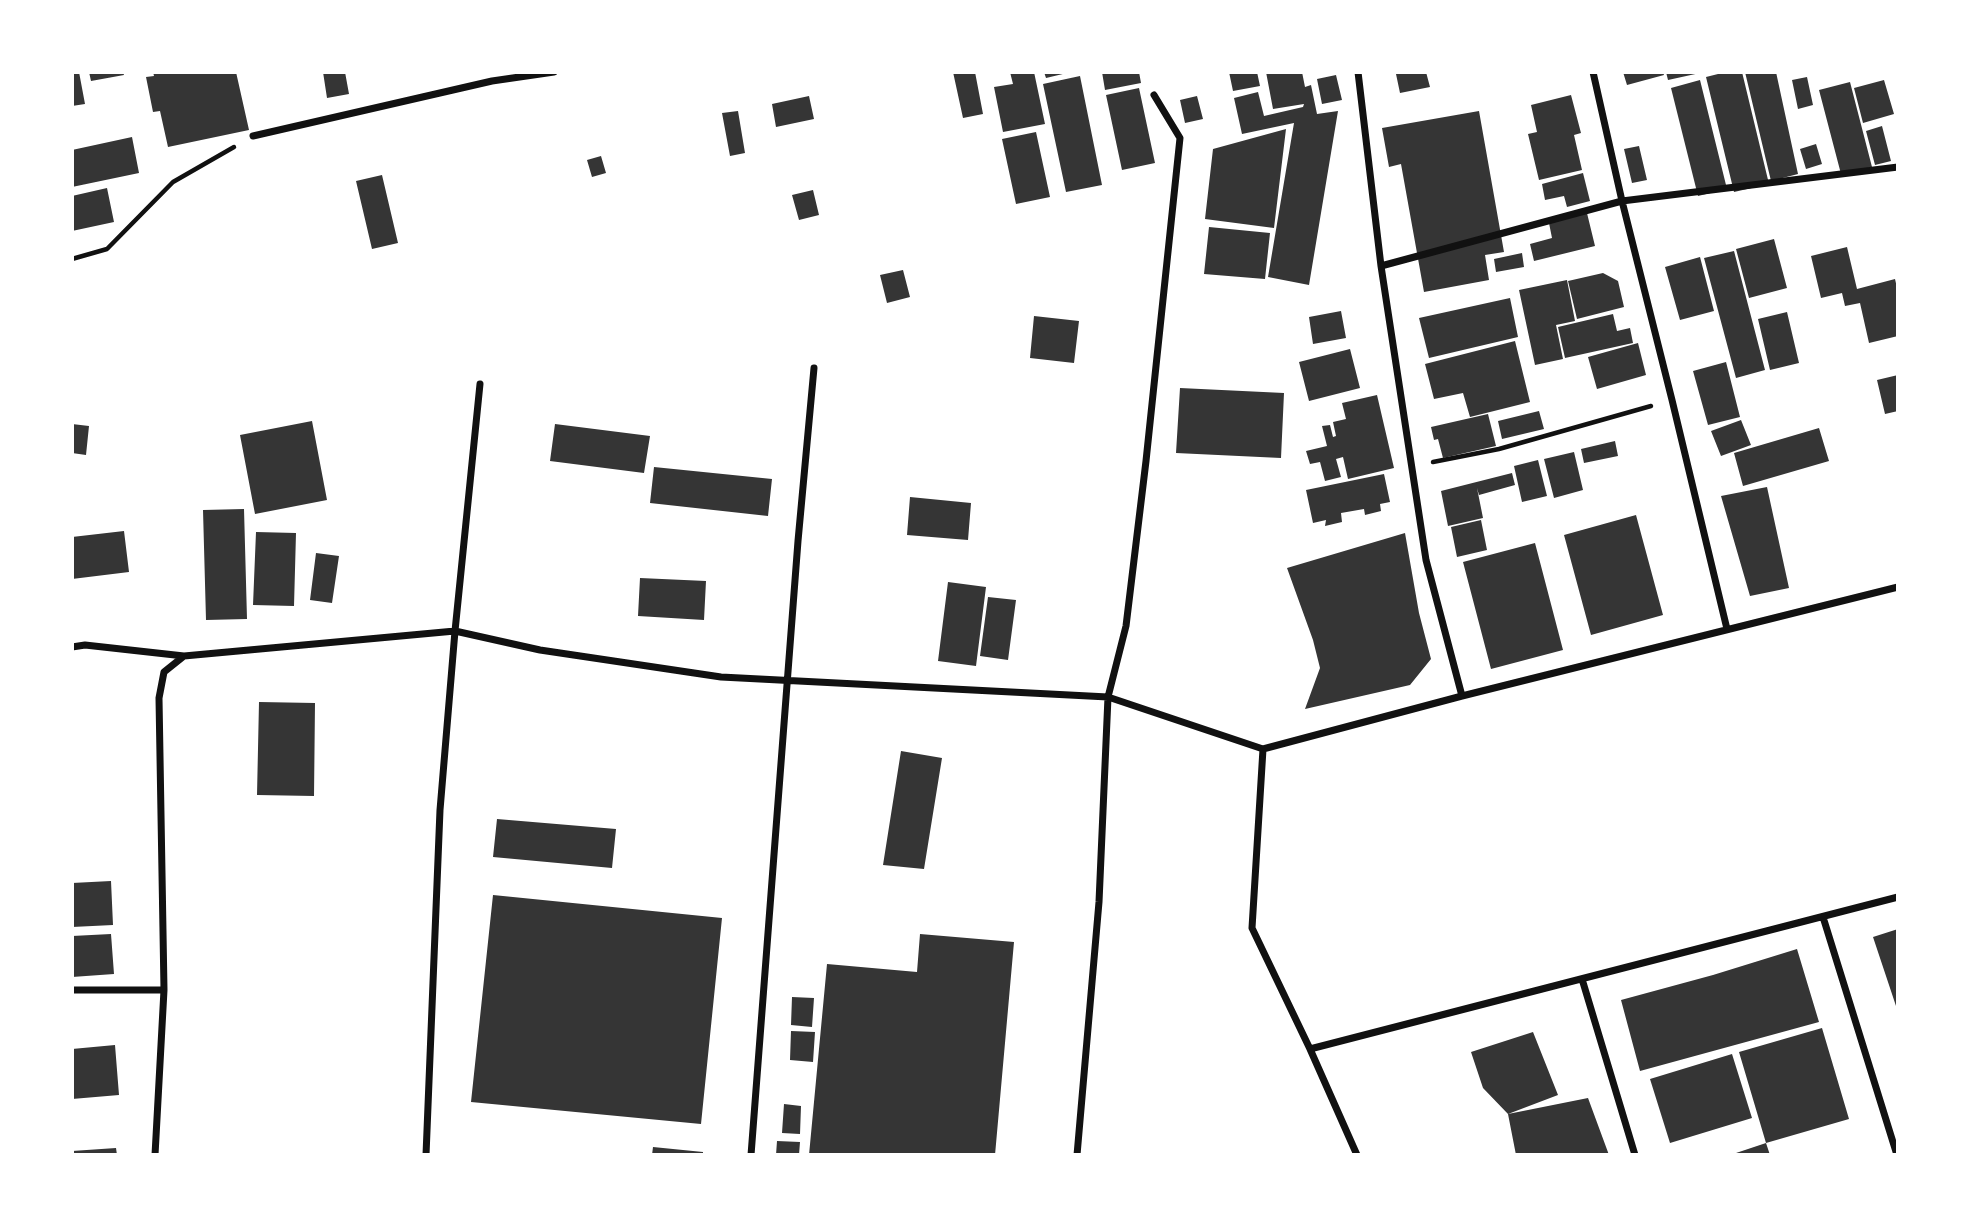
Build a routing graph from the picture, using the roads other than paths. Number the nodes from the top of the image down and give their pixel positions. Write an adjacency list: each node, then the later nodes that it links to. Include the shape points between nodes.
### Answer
1 (491, 72): 5 (street)
2 (554, 72): 5 (street)
3 (1358, 72): 10 (street)
4 (1593, 72): 9 (street)
5 (492, 81): 7 (street)
6 (1154, 95): 20 (street, via 1180,138 1126,626)
7 (253, 136)
8 (1898, 167): 9 (street)
9 (1622, 201): 10 (street); 14 (street)
10 (1381, 266): 19 (street, via 1426,560)
11 (814, 368): 18 (street)
12 (480, 384): 15 (street)
13 (1898, 587): 14 (street)
14 (1727, 629): 19 (street)
15 (454, 631): 17 (street); 18 (street, via 540,650 708,675); 29 (street, via 436,860)
16 (72, 647): 17 (street)
17 (184, 656): 26 (street, via 164,672 159,698)
18 (787, 680): 20 (street); 30 (street)
19 (1462, 696): 21 (street)
20 (1108, 697): 21 (street); 31 (street, via 1099,902)
21 (1262, 749): 27 (street, via 1252,928)
22 (1898, 897): 23 (street)
23 (1823, 916): 24 (street); 34 (street)
24 (1582, 979): 27 (street); 33 (street)
25 (72, 990): 26 (street)
26 (164, 990): 28 (street)
27 (1310, 1049): 32 (street)
28 (155, 1155)
29 (426, 1155)
30 (751, 1155)
31 (1077, 1155)
32 (1357, 1155)
33 (1634, 1155)
34 (1897, 1155)

